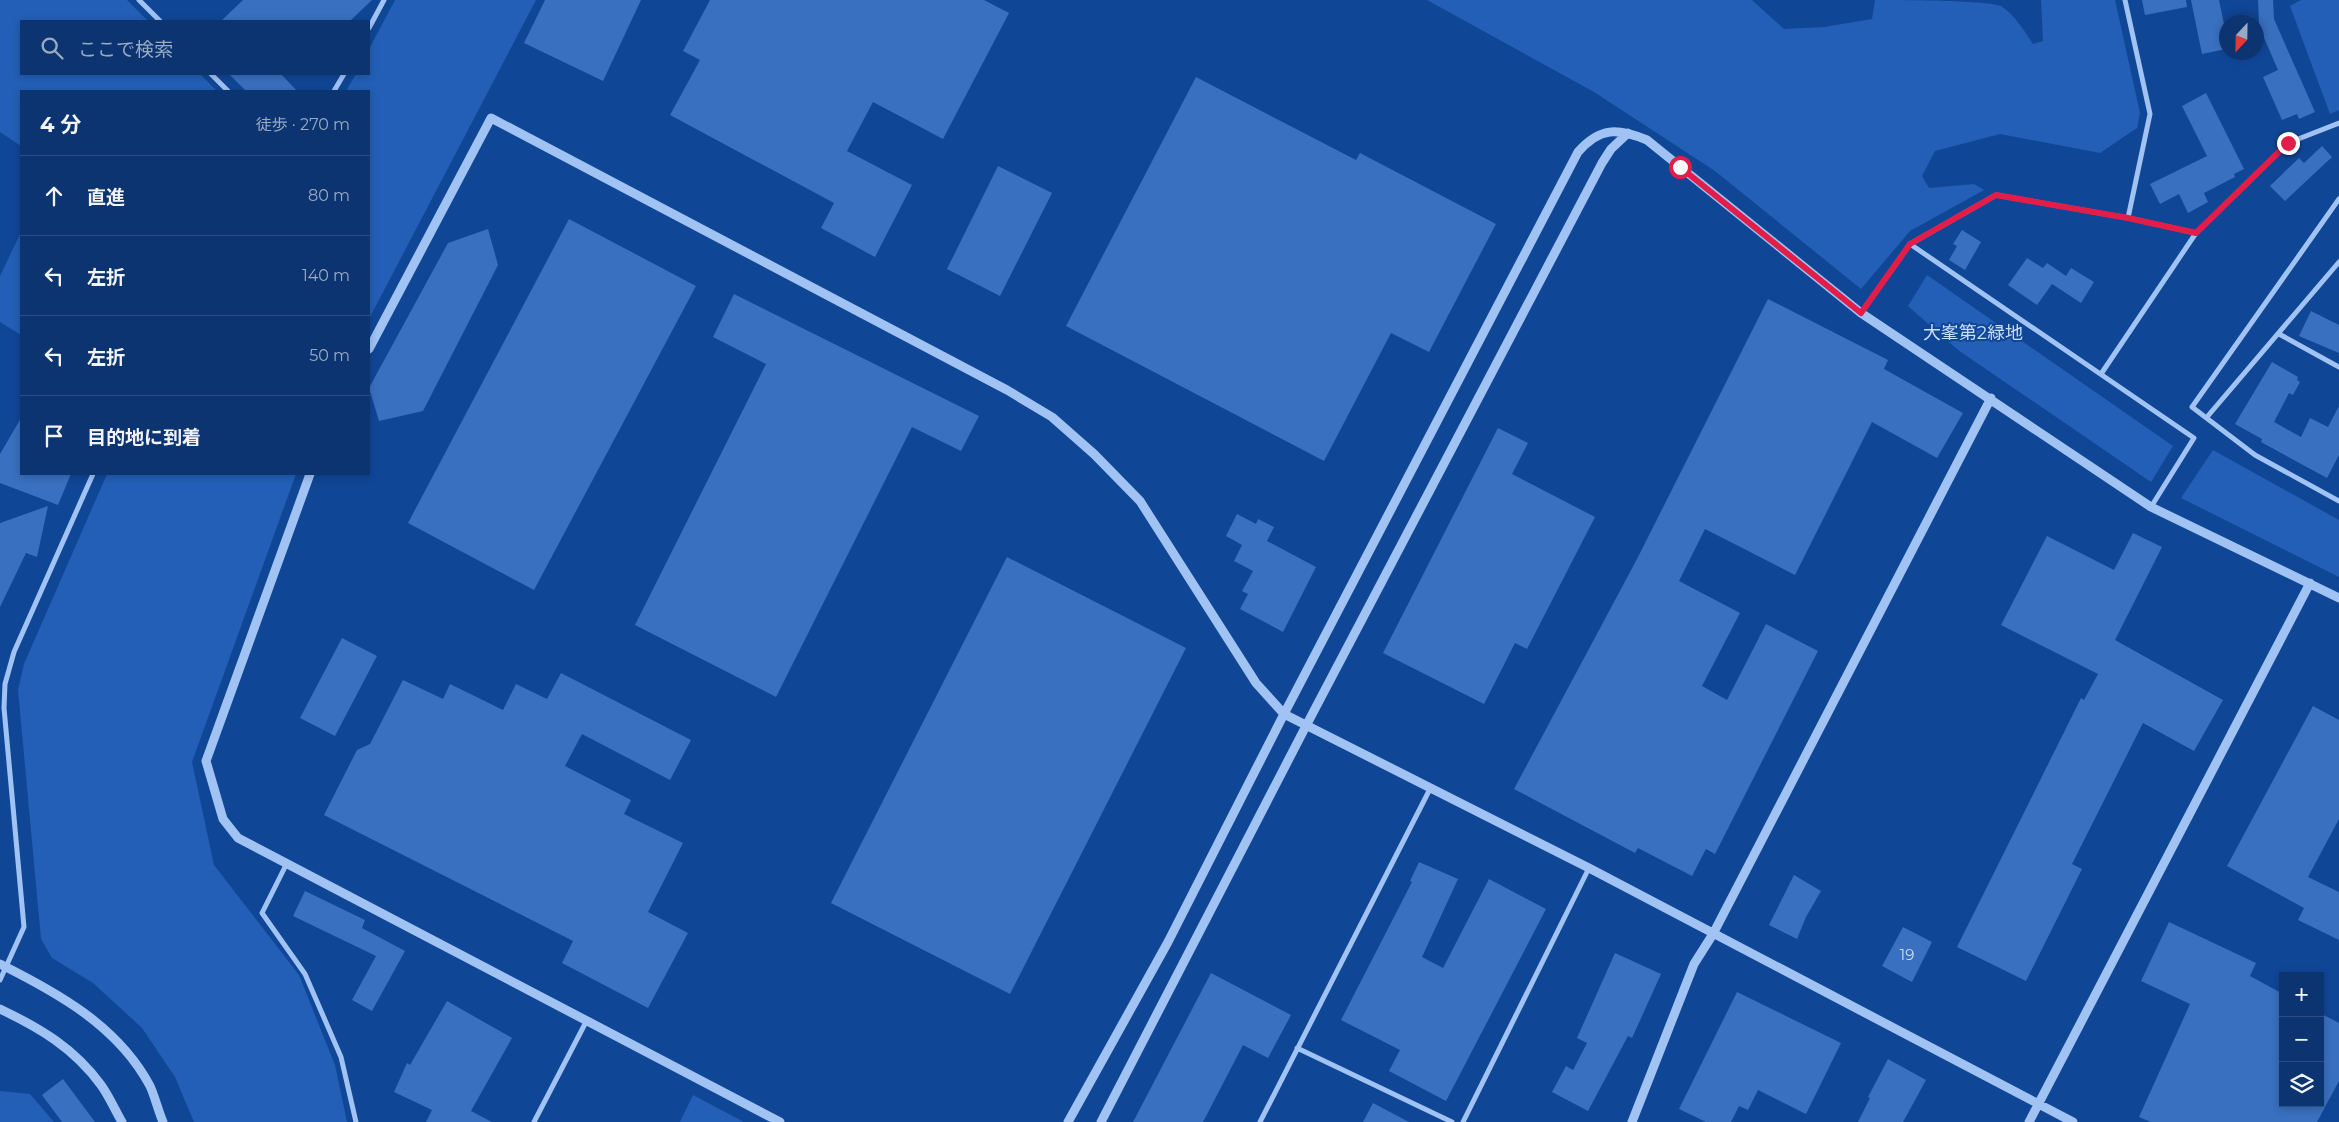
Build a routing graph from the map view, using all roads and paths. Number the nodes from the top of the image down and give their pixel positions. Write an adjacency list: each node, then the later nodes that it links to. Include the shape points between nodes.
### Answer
1 (140, 0): 4 (street)
2 (384, 0): 5 (street)
3 (2126, 0): 13 (street, via 2150,114)
4 (159, 20)
5 (370, 26)
6 (212, 75): 8 (street)
7 (343, 75): 9 (street)
8 (227, 90)
9 (335, 90)
10 (2339, 123): 14 (street, via 2288,143)
11 (1628, 133): 17 (street, via 1647,140); 30 (street, via 1614,130 1590,138 1578,152); 31 (street, via 1602,163)
12 (2339, 199): 23 (street, via 2192,407)
13 (2128, 218): 14 (street); 15 (street, via 1996,195)
14 (2196, 233): 21 (street)
15 (1910, 244): 17 (street); 21 (street)
16 (2339, 262): 18 (street)
17 (1861, 313): 22 (street)
18 (2279, 334): 20 (street); 23 (street)
19 (370, 347): 30 (street, via 490,118 1007,390 1052,417 1140,501 1256,683)
20 (2339, 367)
21 (2101, 374): 27 (street, via 2194,438)
22 (1991, 398): 27 (street); 35 (street)
23 (2207, 417): 26 (street, via 2255,455)
24 (93, 475): 36 (street, via 14,652 5,684 4,708 24,927)
25 (310, 475): 33 (street, via 206,760 223,819 233,832 238,838)
26 (2339, 501)
27 (2151, 506): 28 (street)
28 (2310, 583): 29 (street); 41 (street)
29 (2339, 598)
30 (1284, 714): 31 (street); 47 (street, via 1168,942)
31 (1307, 724): 32 (street); 48 (street)
32 (1431, 787): 34 (street); 40 (street)
33 (287, 863): 39 (street); 44 (street, via 262,914 306,974 341,1057)
34 (1589, 868): 35 (street); 51 (street)
35 (1713, 934): 41 (street); 52 (street, via 1694,964)
36 (3, 965): 37 (street); 43 (street, via 56,992 102,1025 129,1055 150,1086)
37 (0, 980)
38 (0, 1009): 42 (street, via 38,1026 74,1054 102,1085)
39 (587, 1020): 45 (street); 46 (street)
40 (1297, 1048): 49 (street); 50 (street)
41 (2039, 1104): 53 (street); 54 (street)
42 (122, 1122)
43 (163, 1122)
44 (356, 1122)
45 (534, 1122)
46 (780, 1122)
47 (1068, 1122)
48 (1101, 1122)
49 (1260, 1122)
50 (1452, 1122)
51 (1463, 1122)
52 (1632, 1122)
53 (2029, 1122)
54 (2073, 1122)

